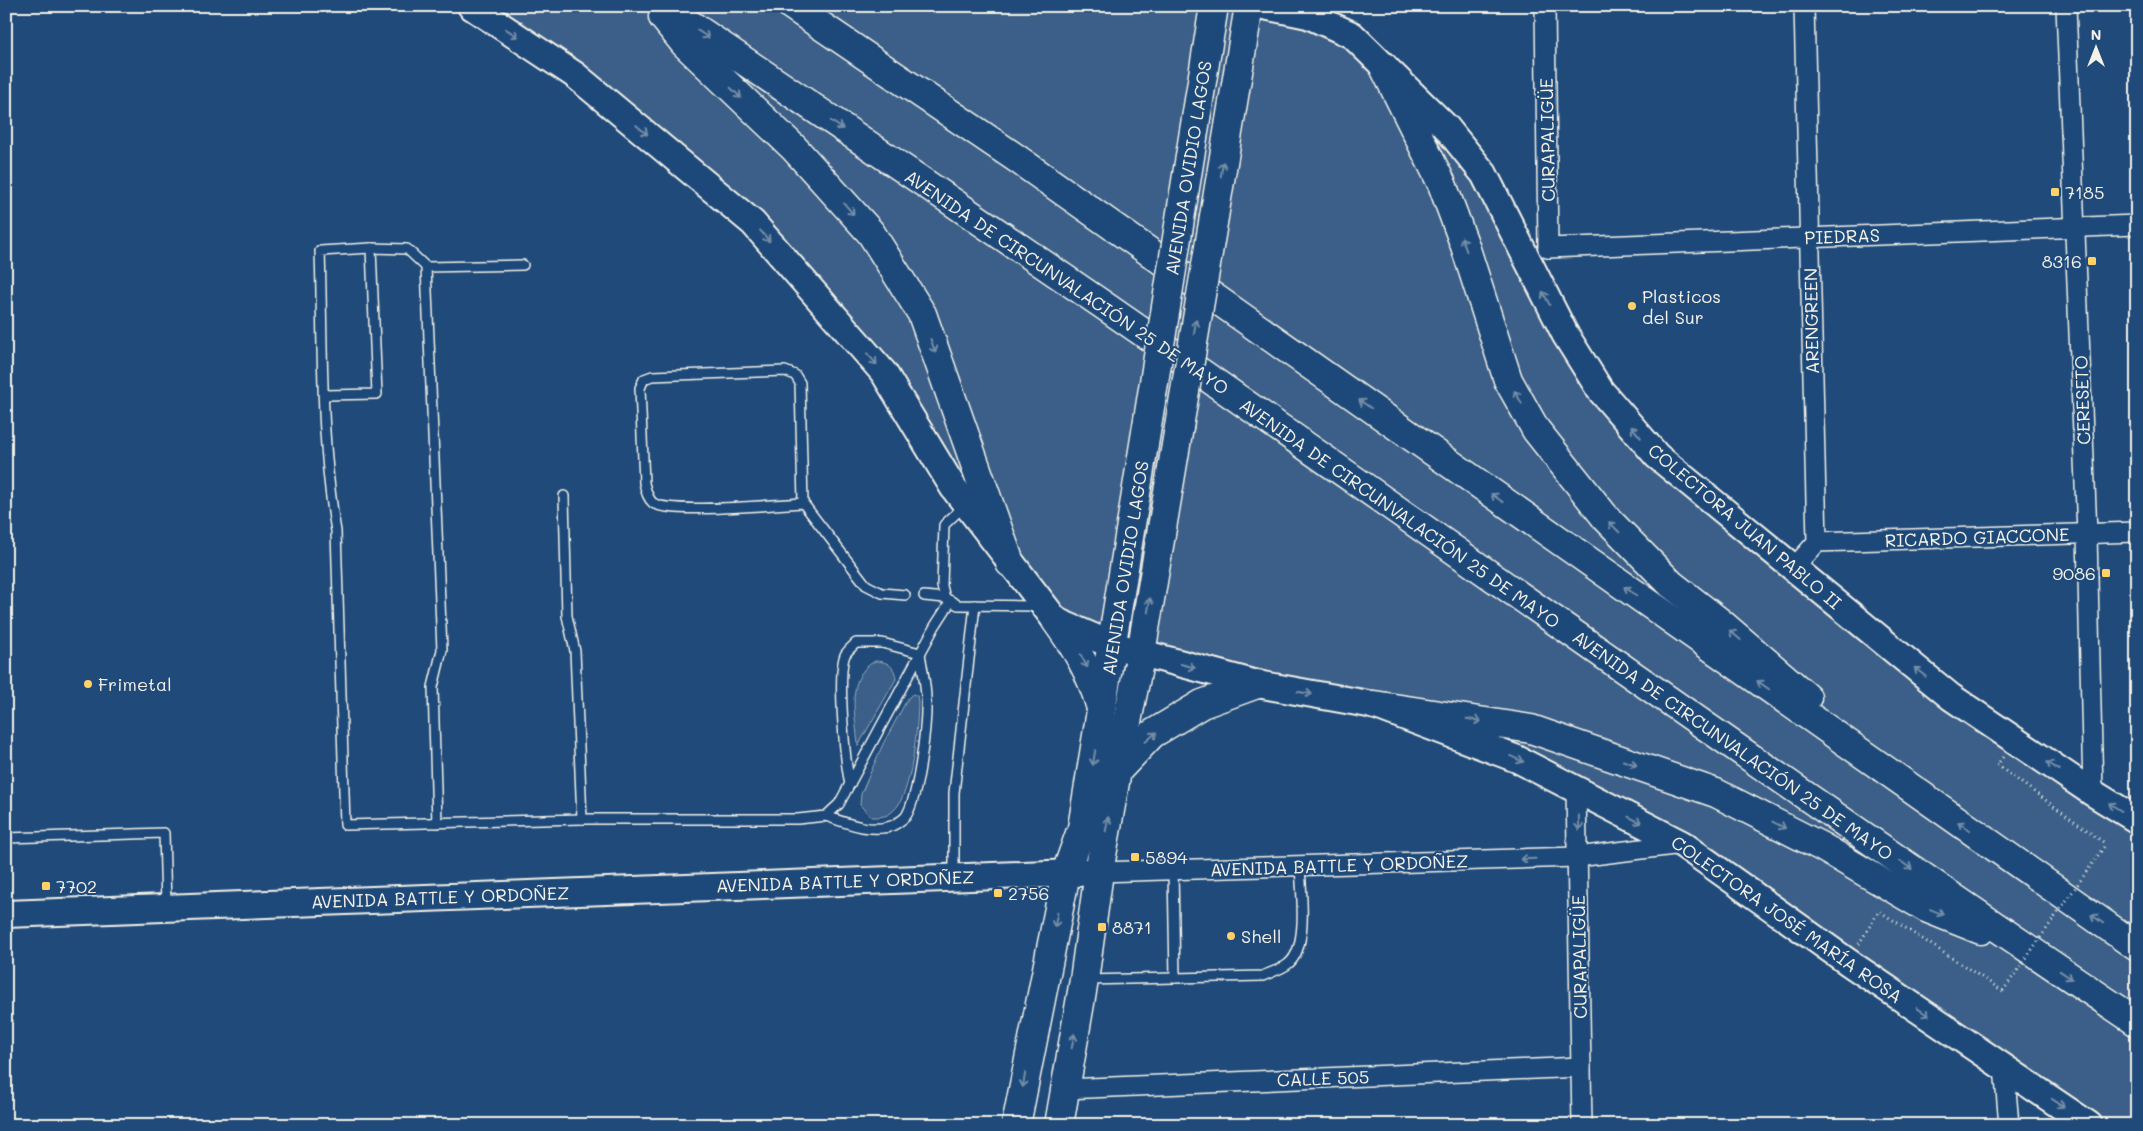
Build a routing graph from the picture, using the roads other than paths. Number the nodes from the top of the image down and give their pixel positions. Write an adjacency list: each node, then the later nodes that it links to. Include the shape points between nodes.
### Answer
1 (471, 6): 25 (main road, COLECTORA JOSÉ MARÍA ROSA, one-way to 25, via 575,75 753,223 884,373)
2 (654, 6): 29 (main road, one-way to 29, via 684,43 794,148 876,241 922,314)
3 (663, 6): 62 (main road, AVENIDA DE CIRCUNVALACIÓN 25 DE MAYO, one-way to 62, via 1109,309)
4 (792, 6): 46 (main road, one-way to 4, via 1024,164)
5 (1214, 6): 36 (main road, AVENIDA OVIDIO LAGOS, bridge)
6 (1249, 6): 38 (main road, AVENIDA OVIDIO LAGOS, one-way to 6, bridge)
7 (1264, 6): 12 (main road, COLECTORA JUAN PABLO II, via 1308,14)
8 (1327, 6): 12 (main road)
9 (1545, 6): 18 (street, CURAPALIGÜE)
10 (1804, 6): 16 (street, ARENGREEN)
11 (2066, 6): 15 (street, CERESETO)
12 (1352, 35): 13 (main road, COLECTORA JUAN PABLO II)
13 (1384, 66): 20 (main road, COLECTORA JUAN PABLO II, via 1446,127 1484,174); 46 (main road, one-way to 13, via 1671,584 1606,518 1547,444 1508,380 1442,184)
14 (2137, 226): 15 (street, PIEDRAS)
15 (2075, 228): 16 (street, PIEDRAS); 27 (street, CERESETO)
16 (1809, 238): 18 (street, PIEDRAS); 28 (street, ARENGREEN)
17 (371, 248): 21 (lane, via 408,249); 22 (lane, via 320,251); 22 (lane, via 377,394)
18 (1548, 248): 20 (street)
19 (523, 265): 21 (lane)
20 (1529, 265): 30 (main road, COLECTORA JUAN PABLO II, one-way to 20, via 1657,456 1600,390 1565,334)
21 (426, 267): 50 (lane, via 442,650 433,687)
22 (325, 395): 50 (lane, via 336,531 345,826)
23 (564, 496): 48 (lane, via 567,616 575,651)
24 (804, 503): 24 (lane, via 800,383 795,375 785,371 652,376 644,379 640,388 644,483 647,496 654,504 669,508 695,508); 31 (lane, via 866,585 882,592)
25 (966, 504): 29 (main road, COLECTORA JOSÉ MARÍA ROSA); 33 (lane, via 944,525 942,586)
26 (2137, 532): 27 (street, RICARDO GIACCONE)
27 (2088, 534): 28 (street, RICARDO GIACCONE); 45 (street, CERESETO)
28 (1817, 542): 30 (street)
29 (1010, 563): 35 (main road, COLECTORA JOSÉ MARÍA ROSA)
30 (1794, 568): 45 (main road, COLECTORA JUAN PABLO II, one-way to 30, via 1951,696)
31 (906, 595)
32 (924, 596): 33 (lane)
33 (948, 599): 34 (lane, via 958,605); 37 (lane)
34 (975, 605): 35 (lane); 58 (lane, via 954,793)
35 (1050, 613): 36 (main road, COLECTORA JOSÉ MARÍA ROSA); 41 (main road, one-way to 41, via 1079,652 1092,678)
36 (1112, 645): 38 (main road, COLECTORA JOSÉ MARÍA ROSA); 41 (main road, AVENIDA OVIDIO LAGOS)
37 (920, 653): 43 (lane); 43 (lane, via 882,643 856,643 845,655 842,684 845,763); 47 (lane, via 926,699 921,756 914,795 906,817 893,826 871,828 850,825)
38 (1141, 653): 39 (main road, COLECTORA JOSÉ MARÍA ROSA, one-way to 39); 42 (main road, AVENIDA OVIDIO LAGOS)
39 (1257, 684): 40 (main road, COLECTORA JOSÉ MARÍA ROSA, one-way to 40); 42 (main road, one-way to 39, via 1152,734 1202,704)
40 (1374, 705): 44 (main road, COLECTORA JOSÉ MARÍA ROSA, one-way to 44, via 1517,759); 62 (main road, one-way to 62, via 1531,730 1716,794 1822,847 1926,908)
41 (1102, 710): 57 (main road, AVENIDA OVIDIO LAGOS, one-way to 57, via 1082,828)
42 (1117, 771): 56 (main road, AVENIDA OVIDIO LAGOS, one-way to 42)
43 (850, 784): 47 (lane, via 839,804)
44 (1576, 790): 52 (main road, COLECTORA JOSÉ MARÍA ROSA, one-way to 52); 53 (street, CURAPALIGÜE, one-way to 53)
45 (2093, 794): 49 (main road, COLECTORA JUAN PABLO II, one-way to 45)
46 (1932, 804): 61 (main road, one-way to 46)
47 (826, 816): 48 (lane, via 798,819)
48 (582, 818): 50 (lane)
49 (2137, 820)
50 (437, 823)
51 (6, 838): 59 (lane, via 164,833)
52 (1682, 844): 53 (street, AVENIDA BATTLE Y ORDOÑEZ); 67 (main road, COLECTORA JOSÉ MARÍA ROSA, one-way to 67)
53 (1577, 857): 54 (street, AVENIDA BATTLE Y ORDOÑEZ, one-way to 54); 66 (street, CURAPALIGÜE)
54 (1300, 866): 55 (street, AVENIDA BATTLE Y ORDOÑEZ); 63 (lane, via 1301,943 1289,964 1263,976)
55 (1173, 870): 56 (street, AVENIDA BATTLE Y ORDOÑEZ); 63 (lane)
56 (1099, 872): 57 (main road, AVENIDA BATTLE Y ORDOÑEZ); 64 (main road, AVENIDA OVIDIO LAGOS)
57 (1066, 873): 58 (main road, AVENIDA BATTLE Y ORDOÑEZ); 69 (main road, AVENIDA OVIDIO LAGOS, one-way to 69)
58 (954, 877): 59 (main road, AVENIDA BATTLE Y ORDOÑEZ)
59 (166, 908): 60 (main road, AVENIDA BATTLE Y ORDOÑEZ)
60 (6, 914)
61 (2137, 947)
62 (2026, 948): 65 (main road, AVENIDA DE CIRCUNVALACIÓN 25 DE MAYO, one-way to 65)
63 (1175, 978): 64 (lane)
64 (1084, 980): 68 (main road, AVENIDA OVIDIO LAGOS, one-way to 64)
65 (2137, 1022)
66 (1581, 1067): 68 (street, CALLE 505); 71 (street, CURAPALIGÜE)
67 (2004, 1067): 72 (street); 73 (main road, COLECTORA JOSÉ MARÍA ROSA, one-way to 73)
68 (1065, 1089): 70 (main road, AVENIDA OVIDIO LAGOS)
69 (1016, 1125)
70 (1059, 1125)
71 (1582, 1125)
72 (2009, 1125)
73 (2089, 1125)

